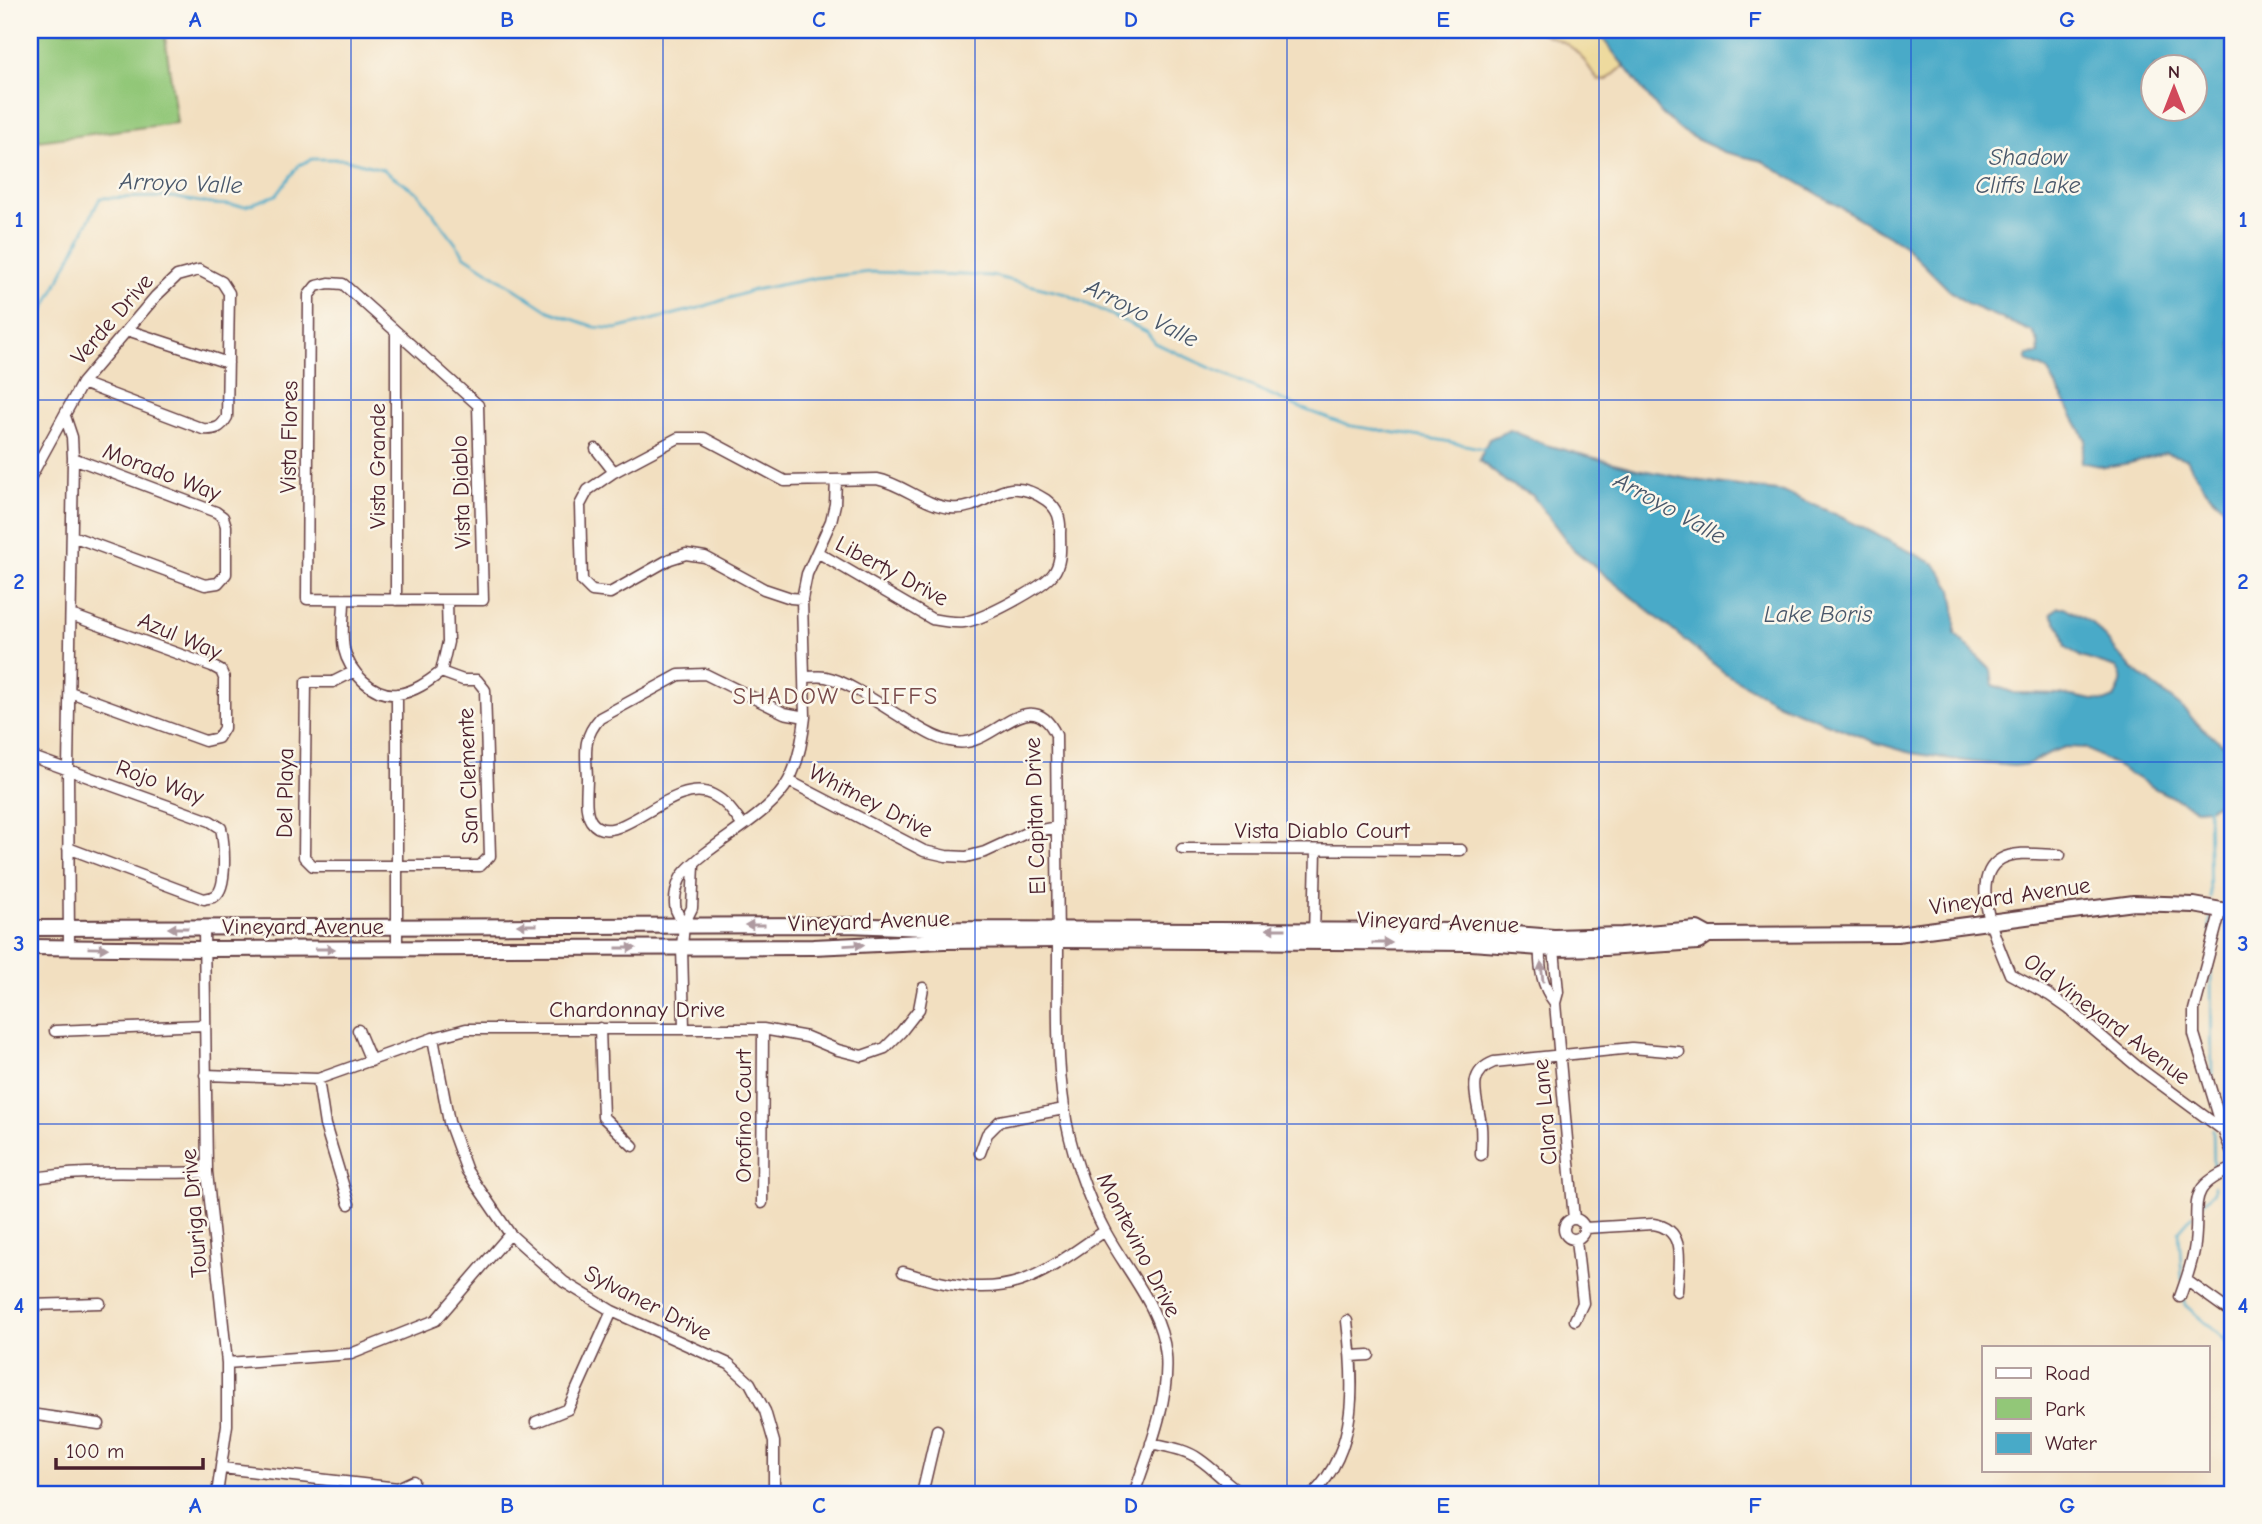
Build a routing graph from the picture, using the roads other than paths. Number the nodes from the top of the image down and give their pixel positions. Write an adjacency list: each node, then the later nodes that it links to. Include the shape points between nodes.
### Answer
1 (127, 330): 3 (street); 3 (street, Verde Drive, via 177,276 199,270 222,282 229,293); 4 (street, Verde Drive)
2 (396, 332): 14 (street, Vista Flores, via 343,284 316,286 309,295 307,599); 15 (street, Vista Grande); 16 (street, Vista Diablo, via 478,405 483,600)
3 (228, 363): 4 (street, Verde Drive, via 227,417 214,430)
4 (82, 383): 5 (street, Verde Drive)
5 (65, 416): 7 (street); 9 (street, Verde Drive)
6 (596, 449): 8 (street)
7 (73, 458): 11 (street); 11 (street, Morado Way, via 223,517 226,574 218,583 205,586)
8 (614, 472): 10 (street, via 678,438 704,438 785,481); 13 (street, via 588,490 580,505 582,581 592,591 610,593 686,554 705,557 764,589)
9 (30, 478)
10 (836, 480): 12 (street, via 831,521); 12 (street, Liberty Drive, via 890,482 950,508 970,507 1004,489 1025,491 1055,507 1060,521 1059,561 1053,575 1039,586 984,617 949,622 932,619)
11 (72, 536): 17 (street)
12 (817, 552): 13 (street)
13 (802, 599): 20 (street)
14 (344, 600): 15 (street, Vista Flores); 18 (street, via 344,648)
15 (396, 600): 16 (street, Vista Diablo)
16 (447, 600): 19 (street, via 448,642)
17 (71, 614): 21 (street); 21 (street, Azul Way, via 221,671 224,728 218,738 205,741)
18 (353, 672): 22 (street, via 383,693); 35 (street, Del Playa, via 333,682 306,682 304,857 313,866)
19 (441, 672): 22 (street, via 417,688); 35 (street, San Clemente, via 477,680 485,690 490,856 480,866)
20 (805, 677): 23 (street); 28 (street, El Capitan Drive, via 827,677 947,740 965,742 1027,713 1041,716 1056,735)
21 (70, 692): 25 (street)
22 (397, 694): 35 (street)
23 (805, 717): 26 (street); 27 (street, via 784,713 705,674 692,673 679,675 593,725 586,739 587,808 599,829 614,830 693,791 711,793 728,805)
24 (30, 756): 25 (street, Rojo Way)
25 (68, 769): 29 (street); 29 (street, Rojo Way, via 220,828 223,886 215,896 204,899)
26 (789, 781): 27 (street); 28 (street, Whitney Drive, via 924,851 946,856 966,858 1026,833)
27 (743, 826): 34 (street)
28 (1057, 827): 43 (street, El Capitan Drive)
29 (68, 848): 41 (street)
30 (1182, 849): 31 (street, Vista Diablo Court)
31 (1316, 850): 32 (street, Vista Diablo Court); 44 (street)
32 (1461, 850)
33 (2060, 855): 37 (street, Old Vineyard Avenue, via 2000,859 1986,878)
34 (694, 865): 38 (street, via 692,908); 38 (street, via 682,875 677,888 675,908)
35 (396, 866): 39 (street)
36 (2227, 911): 37 (street, Vineyard Avenue, via 2134,902); 65 (street, via 2194,1010 2194,1034)
37 (1989, 922): 45 (street, Vineyard Avenue, via 1897,934 1709,935 1697,929); 65 (street, Old Vineyard Avenue, via 2010,974 2069,1009)
38 (684, 924): 39 (street, Vineyard Avenue, one-way to 39); 43 (street, Vineyard Avenue, one-way to 38); 47 (street)
39 (397, 925): 42 (street, Vineyard Avenue); 49 (street)
40 (30, 928): 41 (street, Vineyard Avenue)
41 (69, 928): 42 (street, Vineyard Avenue, one-way to 41); 48 (street)
42 (204, 928): 50 (street, Touriga Drive)
43 (1058, 934): 44 (street, Vineyard Avenue); 47 (street, Vineyard Avenue, one-way to 43, via 813,947); 64 (street, Montevino Drive, via 1058,1046)
44 (1314, 936): 45 (street, Vineyard Avenue, via 1479,931)
45 (1544, 945): 60 (street, Clara Lane, via 1543,983 1555,1003)
46 (30, 947): 48 (street, Vineyard Avenue)
47 (682, 947): 49 (street, Vineyard Avenue, one-way to 47); 54 (street)
48 (69, 948): 50 (street, Vineyard Avenue, one-way to 50)
49 (397, 949): 50 (street, Vineyard Avenue, one-way to 49)
50 (204, 950): 52 (street, Touriga Drive)
51 (923, 988): 55 (street, Chardonnay Drive, via 919,1009 901,1032 885,1048 862,1056 807,1037)
52 (205, 1026): 57 (street); 62 (street, Touriga Drive)
53 (600, 1028): 54 (street, Chardonnay Drive); 58 (street, Chardonnay Drive, via 466,1029); 66 (street, via 603,1117)
54 (684, 1028): 55 (street, Chardonnay Drive)
55 (763, 1029): 73 (street, Orofino Court)
56 (358, 1030): 61 (street)
57 (55, 1031)
58 (433, 1038): 61 (street, Chardonnay Drive); 78 (street, Sylvaner Drive, via 449,1122 467,1171)
59 (1679, 1052): 60 (street, via 1632,1048)
60 (1560, 1056): 69 (street, via 1494,1062 1479,1072 1475,1085); 75 (street, Clara Lane)
61 (371, 1060): 63 (street, Chardonnay Drive)
62 (205, 1075): 63 (street); 71 (street, Touriga Drive)
63 (318, 1079): 74 (street, via 325,1125)
64 (1064, 1109): 68 (street, via 1000,1121 987,1133); 77 (street, Montevino Drive, via 1078,1165)
65 (2223, 1130): 67 (street)
66 (633, 1146)
67 (2232, 1152)
68 (979, 1153)
69 (1481, 1155)
70 (2232, 1169): 81 (street, via 2208,1180 2199,1191 2195,1243)
71 (207, 1172): 72 (street, via 75,1173); 92 (street, Touriga Drive)
72 (30, 1179)
73 (762, 1203)
74 (349, 1204)
75 (1573, 1219): 76 (street); 79 (street, via 1564,1231)
76 (1585, 1228): 79 (street); 82 (street, via 1653,1224 1671,1231 1678,1246)
77 (1105, 1231): 80 (street, via 1022,1281 991,1288 932,1281); 97 (street, Montevino Drive, via 1147,1298 1163,1334 1163,1395)
78 (510, 1234): 86 (street, Sylvaner Drive, via 564,1282); 92 (street, via 436,1320 351,1354)
79 (1576, 1240): 88 (street, via 1583,1303)
80 (903, 1272)
81 (2186, 1280): 83 (street); 87 (street)
82 (1676, 1290)
83 (2180, 1297)
84 (100, 1303): 85 (street)
85 (30, 1305)
86 (612, 1311): 94 (street, via 568,1409); 101 (street, Sylvaner Drive, via 729,1364 750,1383 765,1410 774,1442)
87 (2232, 1313)
88 (1575, 1320)
89 (1347, 1321): 91 (street)
90 (1369, 1355): 91 (street)
91 (1351, 1356): 105 (street, via 1353,1396 1348,1430 1336,1462)
92 (227, 1363): 98 (street, Touriga Drive)
93 (30, 1414): 95 (street)
94 (536, 1422)
95 (99, 1424)
96 (937, 1430): 102 (street)
97 (1152, 1443): 103 (street, Montevino Drive); 104 (street, via 1198,1458)
98 (222, 1468): 99 (street, via 398,1488); 100 (street, Touriga Drive)
99 (413, 1481)
100 (218, 1494)
101 (774, 1494)
102 (922, 1494)
103 (1134, 1494)
104 (1243, 1494)
105 (1313, 1494)

